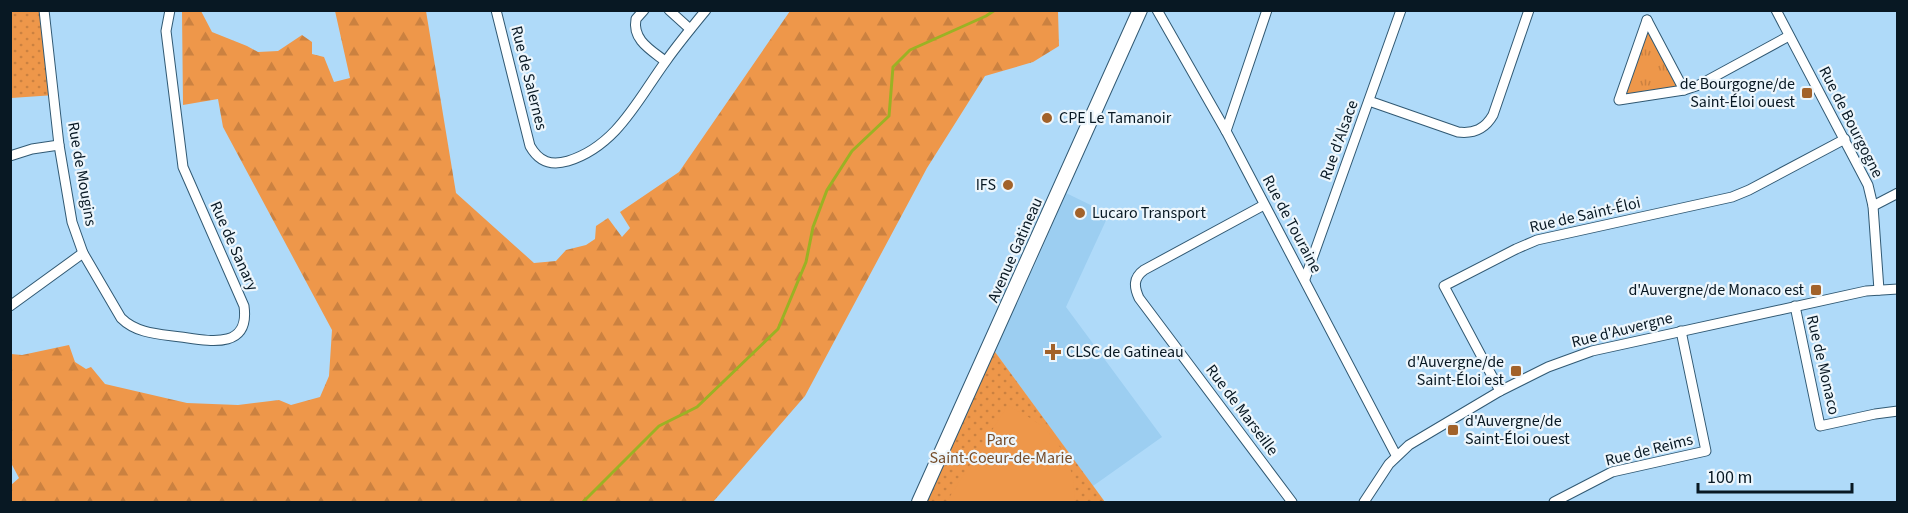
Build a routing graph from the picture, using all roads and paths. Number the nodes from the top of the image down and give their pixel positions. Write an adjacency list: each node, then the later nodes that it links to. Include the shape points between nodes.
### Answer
1 (44, 10): 20 (street, Rue de Mougins)
2 (170, 10): 25 (street, Rue de Sanary, via 166,31 183,167 244,306 241,329 220,342 135,329 121,318)
3 (495, 10): 15 (street, Rue de Salernes, via 530,146 549,163 592,151 609,138 627,119)
4 (644, 10): 15 (street, via 636,19 635,32 642,43)
5 (669, 10): 13 (street)
6 (706, 10): 13 (street, Rue de Salernes)
7 (1140, 10): 35 (street, Avenue Gatineau)
8 (1157, 10): 18 (street, Rue de Touraine)
9 (1267, 10): 18 (street)
10 (1401, 10): 17 (street, Rue d'Alsace)
11 (1529, 10): 17 (street, via 1485,127 1458,132)
12 (1776, 10): 14 (street, Rue de Bourgogne)
13 (690, 29): 15 (street, Rue de Salernes)
14 (1789, 36): 16 (street); 19 (street, Rue de Bourgogne)
15 (665, 61)
16 (1684, 90): 16 (street, via 1619,100 1647,20 1668,60)
17 (1369, 100): 26 (street, Rue d'Alsace)
18 (1226, 131): 23 (street, Rue de Touraine)
19 (1845, 139): 24 (street, Rue de Bourgogne, via 1864,176); 32 (street, Rue de Saint-Éloi, via 1732,197 1537,240 1444,286)
20 (59, 145): 21 (street); 25 (street, Rue de Mougins, via 72,222)
21 (10, 156)
22 (1898, 194): 24 (street)
23 (1264, 205): 26 (street, Rue de Touraine); 36 (street, Rue de Marseille, via 1144,270 1135,279 1135,286 1139,298)
24 (1873, 206): 28 (street, Rue de Bourgogne)
25 (83, 253): 29 (street)
26 (1305, 279): 34 (street, Rue de Touraine)
27 (1898, 289): 28 (street, Rue d'Auvergne)
28 (1879, 290): 30 (street, Rue d'Auvergne)
29 (10, 306)
30 (1795, 306): 31 (street, Rue d'Auvergne); 33 (street, Rue de Monaco, via 1821,426)
31 (1681, 331): 32 (street, Rue d'Auvergne, via 1592,351); 38 (street, Rue de Reims, via 1706,451 1612,472)
32 (1500, 391): 34 (street, Rue d'Auvergne)
33 (1898, 411)
34 (1396, 455): 37 (street, Rue d'Auvergne)
35 (918, 502)
36 (1293, 502)
37 (1364, 502)
38 (1554, 502)

